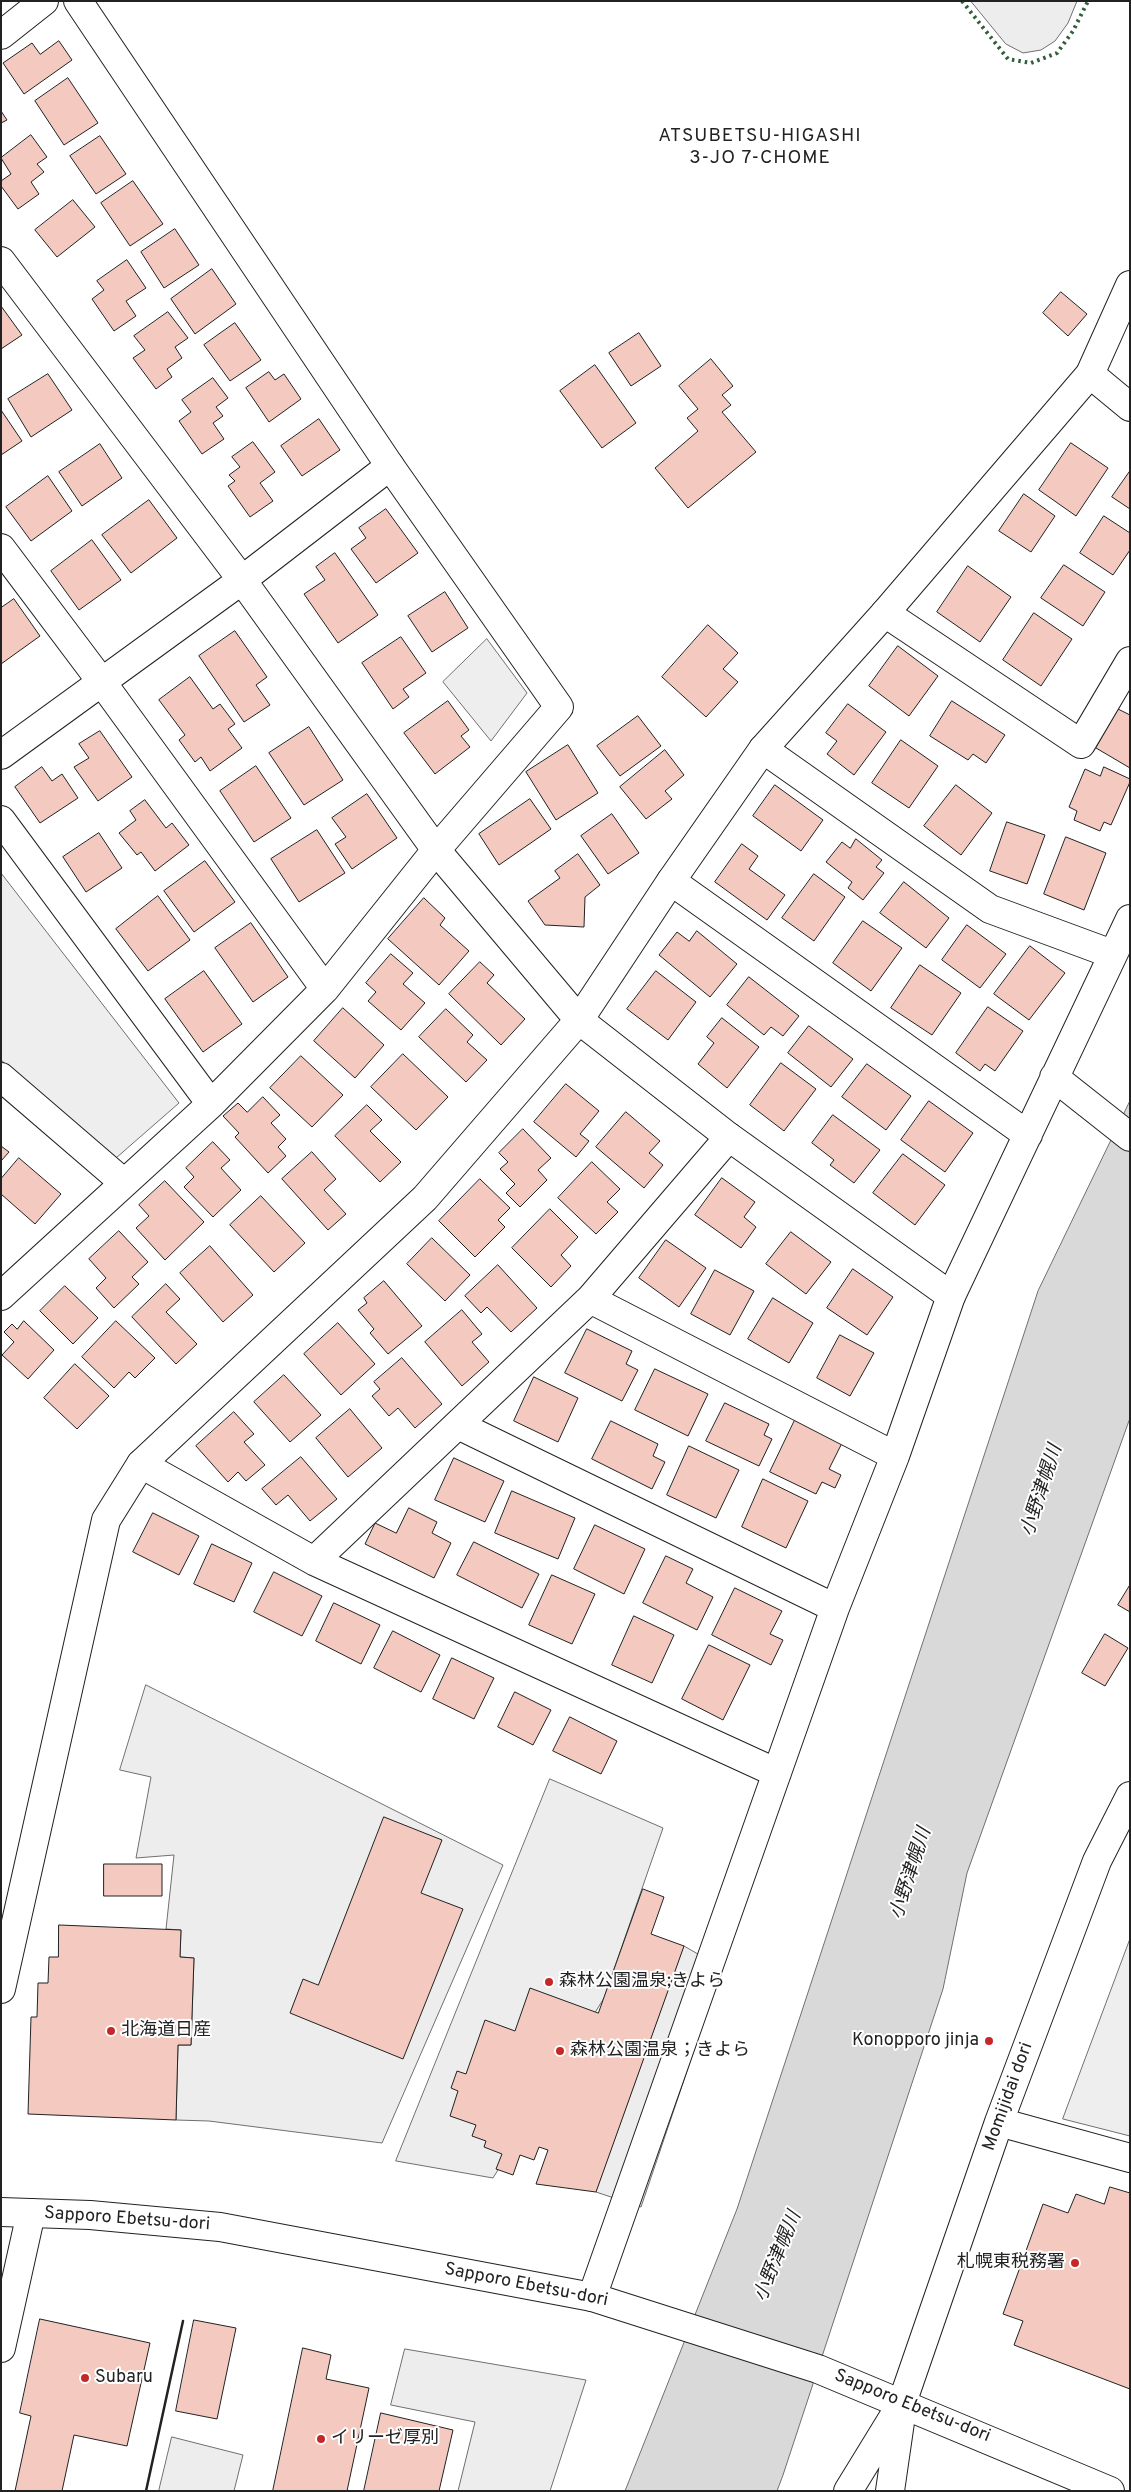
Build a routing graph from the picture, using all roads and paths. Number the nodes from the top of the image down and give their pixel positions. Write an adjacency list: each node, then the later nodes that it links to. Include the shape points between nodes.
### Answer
1 (44, 1): 3 (main road)
2 (78, 1): 8 (main road)
3 (1, 34)
4 (1, 261): 10 (main road)
5 (1130, 285): 6 (main road)
6 (1090, 374): 7 (main road); 11 (main road)
7 (1130, 407)
8 (390, 466): 10 (main road); 17 (main road, via 559,707)
9 (1, 548): 13 (main road)
10 (242, 580): 13 (main road); 17 (main road)
11 (885, 613): 12 (main road, via 1081,744); 14 (main road)
12 (1130, 661)
13 (101, 681): 15 (main road); 21 (main road)
14 (763, 749): 18 (main road); 20 (main road, via 990,909)
15 (1, 755)
16 (1, 820): 25 (main road)
17 (436, 850): 21 (main road); 22 (main road)
18 (671, 881): 22 (main road); 26 (main road)
19 (1130, 918): 20 (main road)
20 (1112, 954): 24 (main road)
21 (325, 989): 25 (main road)
22 (579, 1020): 27 (main road); 35 (main road, via 425,1198)
23 (1, 1077): 29 (main road)
24 (1054, 1077): 26 (main road); 28 (main road)
25 (211, 1104): 29 (main road)
26 (1028, 1135): 31 (main road)
27 (729, 1136): 31 (main road); 32 (main road)
28 (1130, 1137)
29 (124, 1182): 30 (main road)
30 (1, 1296)
31 (952, 1296): 34 (main road)
32 (590, 1299): 33 (main road); 34 (main road)
33 (458, 1425): 36 (main road); 37 (main road)
34 (894, 1456): 37 (main road)
35 (141, 1464): 36 (main road); 40 (main road, via 106,1520)
36 (314, 1561): 38 (main road)
37 (834, 1608): 38 (main road)
38 (777, 1773): 45 (main road)
39 (1130, 1796): 41 (main road, Momijidai dori, via 1097,1861)
40 (1, 1989)
41 (999, 2122): 42 (main road); 47 (main road, Momijidai dori)
42 (1130, 2158)
43 (1, 2212): 44 (main road, Sapporo Ebetsu-dori)
44 (31, 2213): 45 (main road, Sapporo Ebetsu-dori, via 220,2227); 46 (main road)
45 (592, 2297): 47 (main road, Sapporo Ebetsu-dori, via 818,2369)
46 (1, 2348)
47 (902, 2404): 48 (main road); 49 (main road); 50 (main road, Sapporo Ebetsu-dori)
48 (848, 2491)
49 (890, 2491)
50 (1110, 2491)

